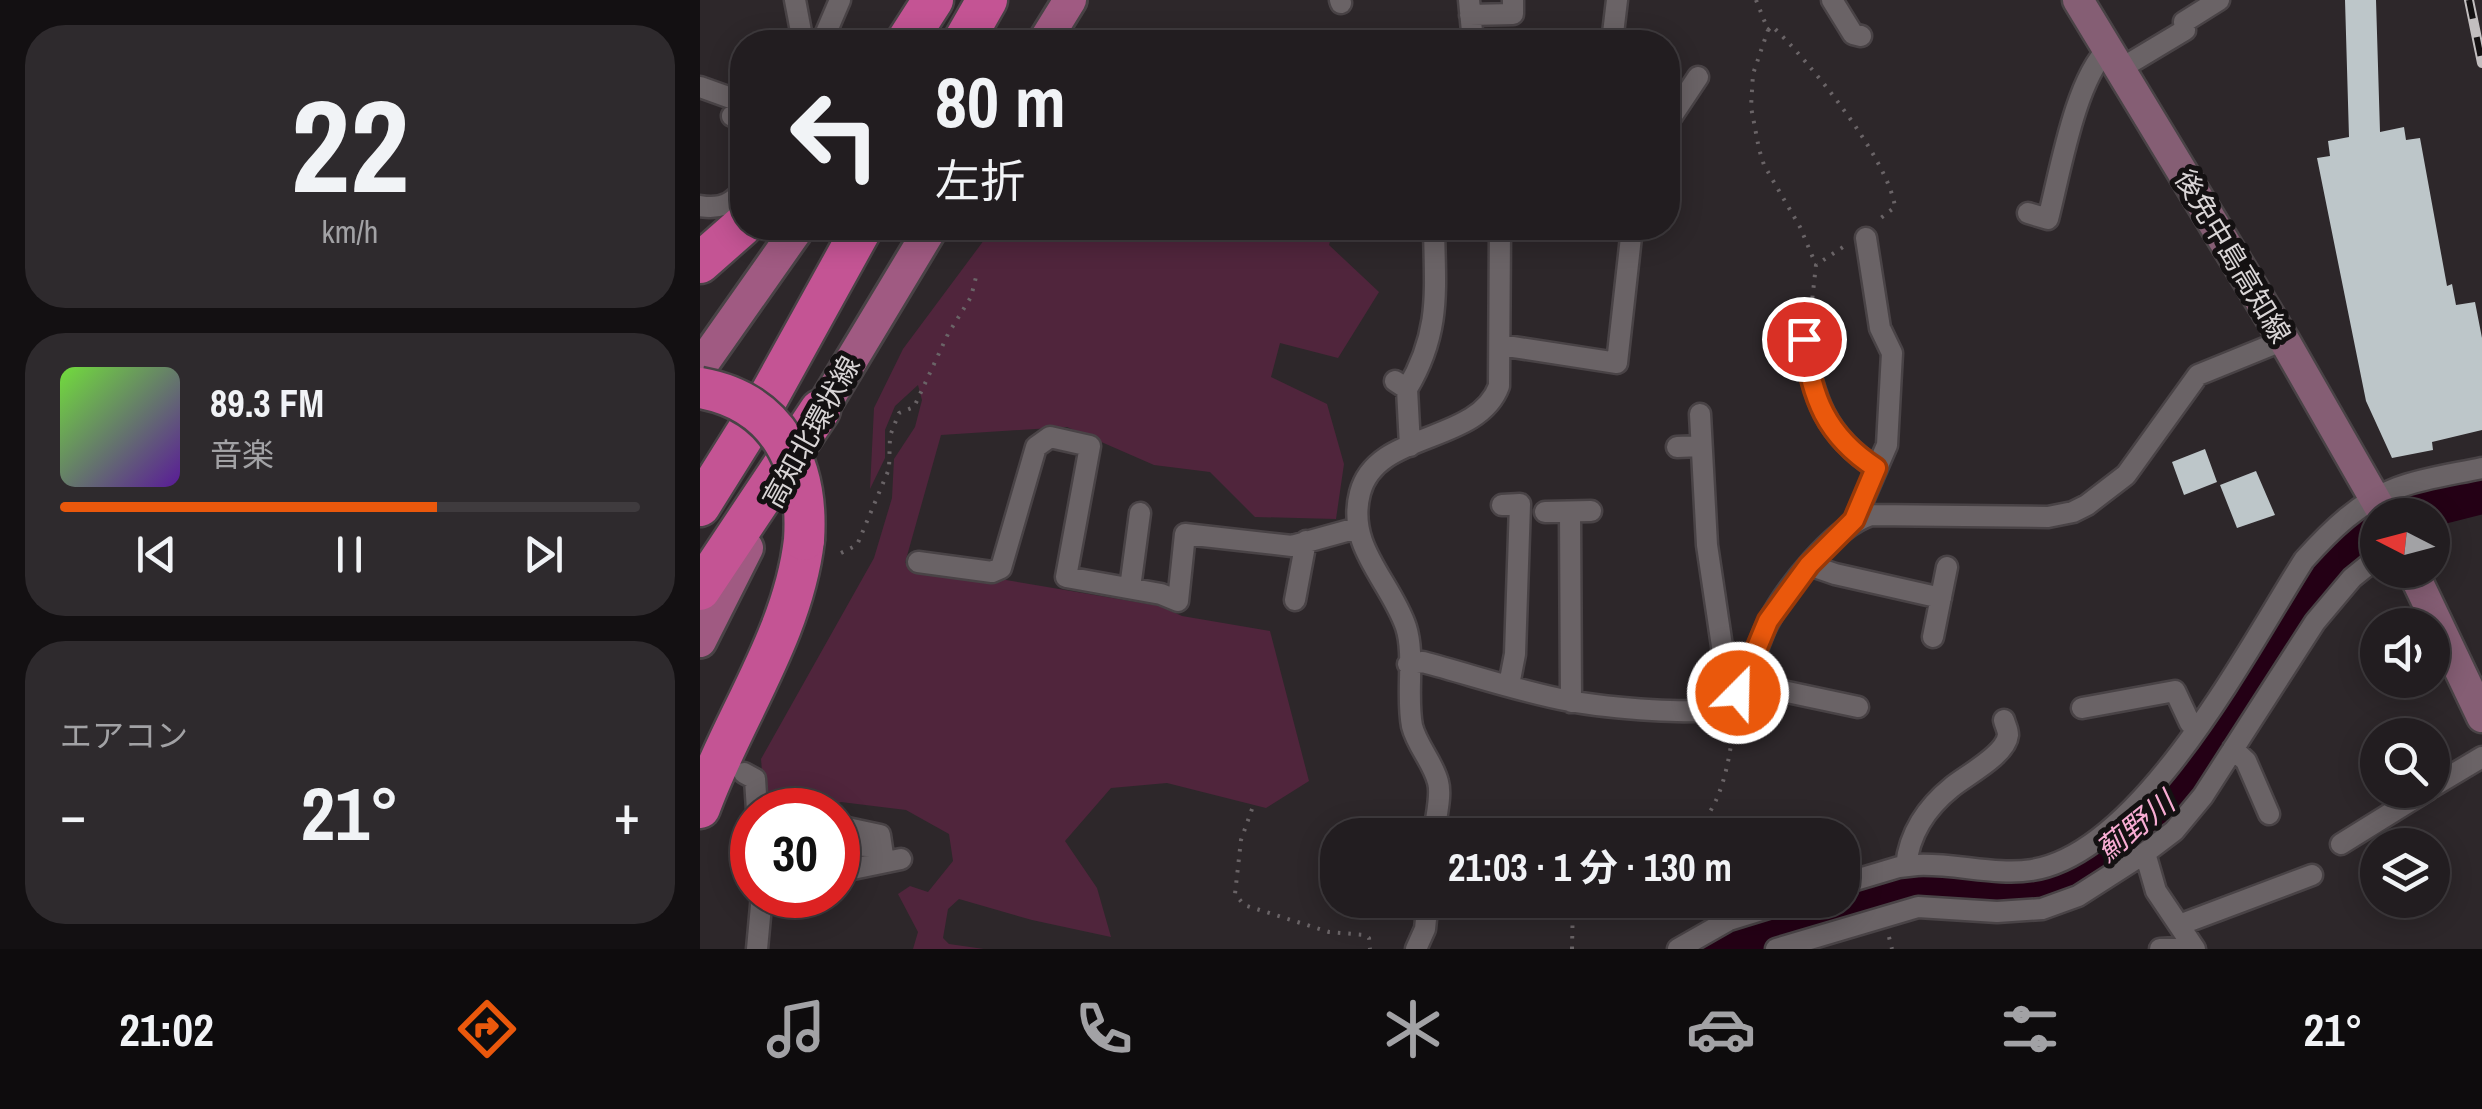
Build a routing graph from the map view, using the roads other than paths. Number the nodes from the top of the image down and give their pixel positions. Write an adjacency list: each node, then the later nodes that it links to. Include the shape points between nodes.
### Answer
1 (796, 0): 12 (street)
2 (840, 0): 13 (street)
3 (933, 0): 14 (highway)
4 (941, 0): 15 (main road)
5 (1070, 0): 16 (main road)
6 (1513, 0): 11 (street, via 1512,14)
7 (1617, 0): 17 (street)
8 (1832, 0): 18 (street)
9 (2078, 0): 19 (main road, 後免中島高知線)
10 (2218, 0): 19 (street, via 2184,22 2185,30)
11 (1469, 8)
12 (801, 30)
13 (827, 30)
14 (914, 30)
15 (923, 30)
16 (1051, 30)
17 (1613, 30)
18 (1860, 36)
19 (2114, 59): 26 (street, via 2097,60 2084,84 2048,218); 38 (main road, 後免中島高知線)
20 (1698, 77): 22 (street)
21 (700, 87): 23 (street)
22 (1680, 104)
23 (730, 107)
24 (730, 202): 25 (street)
25 (700, 206)
26 (2028, 214)
27 (1866, 234): 47 (street, via 1880,328 1892,354 1886,445)
28 (730, 237): 36 (highway)
29 (790, 240): 40 (main road)
30 (839, 240): 46 (highway)
31 (855, 240): 52 (highway)
32 (924, 240): 41 (main road, 高知北環状線)
33 (1434, 240): 43 (street, via 1436,310 1425,359 1401,385)
34 (1500, 240): 39 (street)
35 (1631, 240): 39 (street, via 1617,363)
36 (700, 263)
37 (1804, 339): 47 (street, via 1797,363 1827,422 1841,443)
38 (2284, 340): 49 (main road, 後免中島高知線); 56 (street, via 2198,375 2126,475 2072,512)
39 (1500, 345): 43 (street, via 1493,403 1474,419)
40 (702, 374): 84 (highway, bridge, via 758,412 786,444 822,547 801,568 783,624)
41 (820, 410): 65 (highway); 69 (main road, 高知北環状線)
42 (1700, 414): 44 (street)
43 (1410, 446): 57 (street, via 1368,473)
44 (1701, 446): 45 (street); 72 (street, via 1707,545)
45 (1677, 447)
46 (700, 455)
47 (1876, 468): 56 (street)
48 (2482, 468): 50 (street, via 2397,487)
49 (2374, 498)
50 (2387, 498)
51 (1502, 505): 71 (street, via 1520,504 1516,654)
52 (700, 506)
53 (1545, 512): 73 (street, via 1580,511)
54 (1140, 513): 63 (street)
55 (2360, 514): 78 (street, via 2337,524 2304,560)
56 (1854, 520): 60 (street)
57 (1358, 528): 58 (street); 70 (street, via 1406,628)
58 (1306, 542): 63 (street, via 1185,534 1178,601); 67 (street)
59 (918, 562): 63 (street, via 1001,568 1036,447 1050,437 1090,446 1066,577)
60 (1809, 565): 66 (street); 72 (street, via 1768,621)
61 (1947, 567): 66 (street)
62 (2360, 572): 79 (street, via 2315,622)
63 (1130, 588)
64 (2421, 588): 76 (main road)
65 (700, 590)
66 (1941, 598): 68 (street)
67 (1295, 600)
68 (1933, 637)
69 (700, 641)
70 (1408, 664): 71 (street, via 1423,662); 87 (street, via 1412,726 1438,782)
71 (1508, 685): 73 (street)
72 (1734, 698): 73 (street, via 1726,707 1700,713); 74 (street, via 1759,686)
73 (1571, 702)
74 (1858, 707)
75 (2082, 708): 78 (street, via 2175,690 2190,723)
76 (2482, 718)
77 (2004, 720): 94 (street, via 2006,741 1923,817)
78 (2198, 726): 94 (street, via 2136,805 2056,862 2031,870)
79 (2233, 749): 86 (street, via 2246,761); 91 (street, via 2174,831)
80 (2482, 758): 82 (street)
81 (744, 773): 83 (street)
82 (2450, 776)
83 (756, 788)
84 (700, 808)
85 (2398, 808): 89 (street)
86 (2269, 814)
87 (1435, 818)
88 (860, 831): 92 (street, via 880,835)
89 (2341, 844)
90 (860, 849): 92 (street)
91 (2145, 853): 102 (street, via 2156,892); 107 (street, via 2078,896 2042,909 1918,907)
92 (889, 856): 93 (street)
93 (860, 865)
94 (1906, 866): 97 (street)
95 (1860, 875): 97 (street)
96 (2312, 875): 102 (street)
97 (1864, 877): 98 (street)
98 (1860, 878)
99 (760, 918): 104 (street)
100 (1426, 918): 105 (street)
101 (1736, 918): 106 (street)
102 (2179, 925): 103 (street)
103 (2194, 948): 108 (street)
104 (757, 949)
105 (1416, 949)
106 (1678, 949)
107 (1776, 949)
108 (2160, 949)

